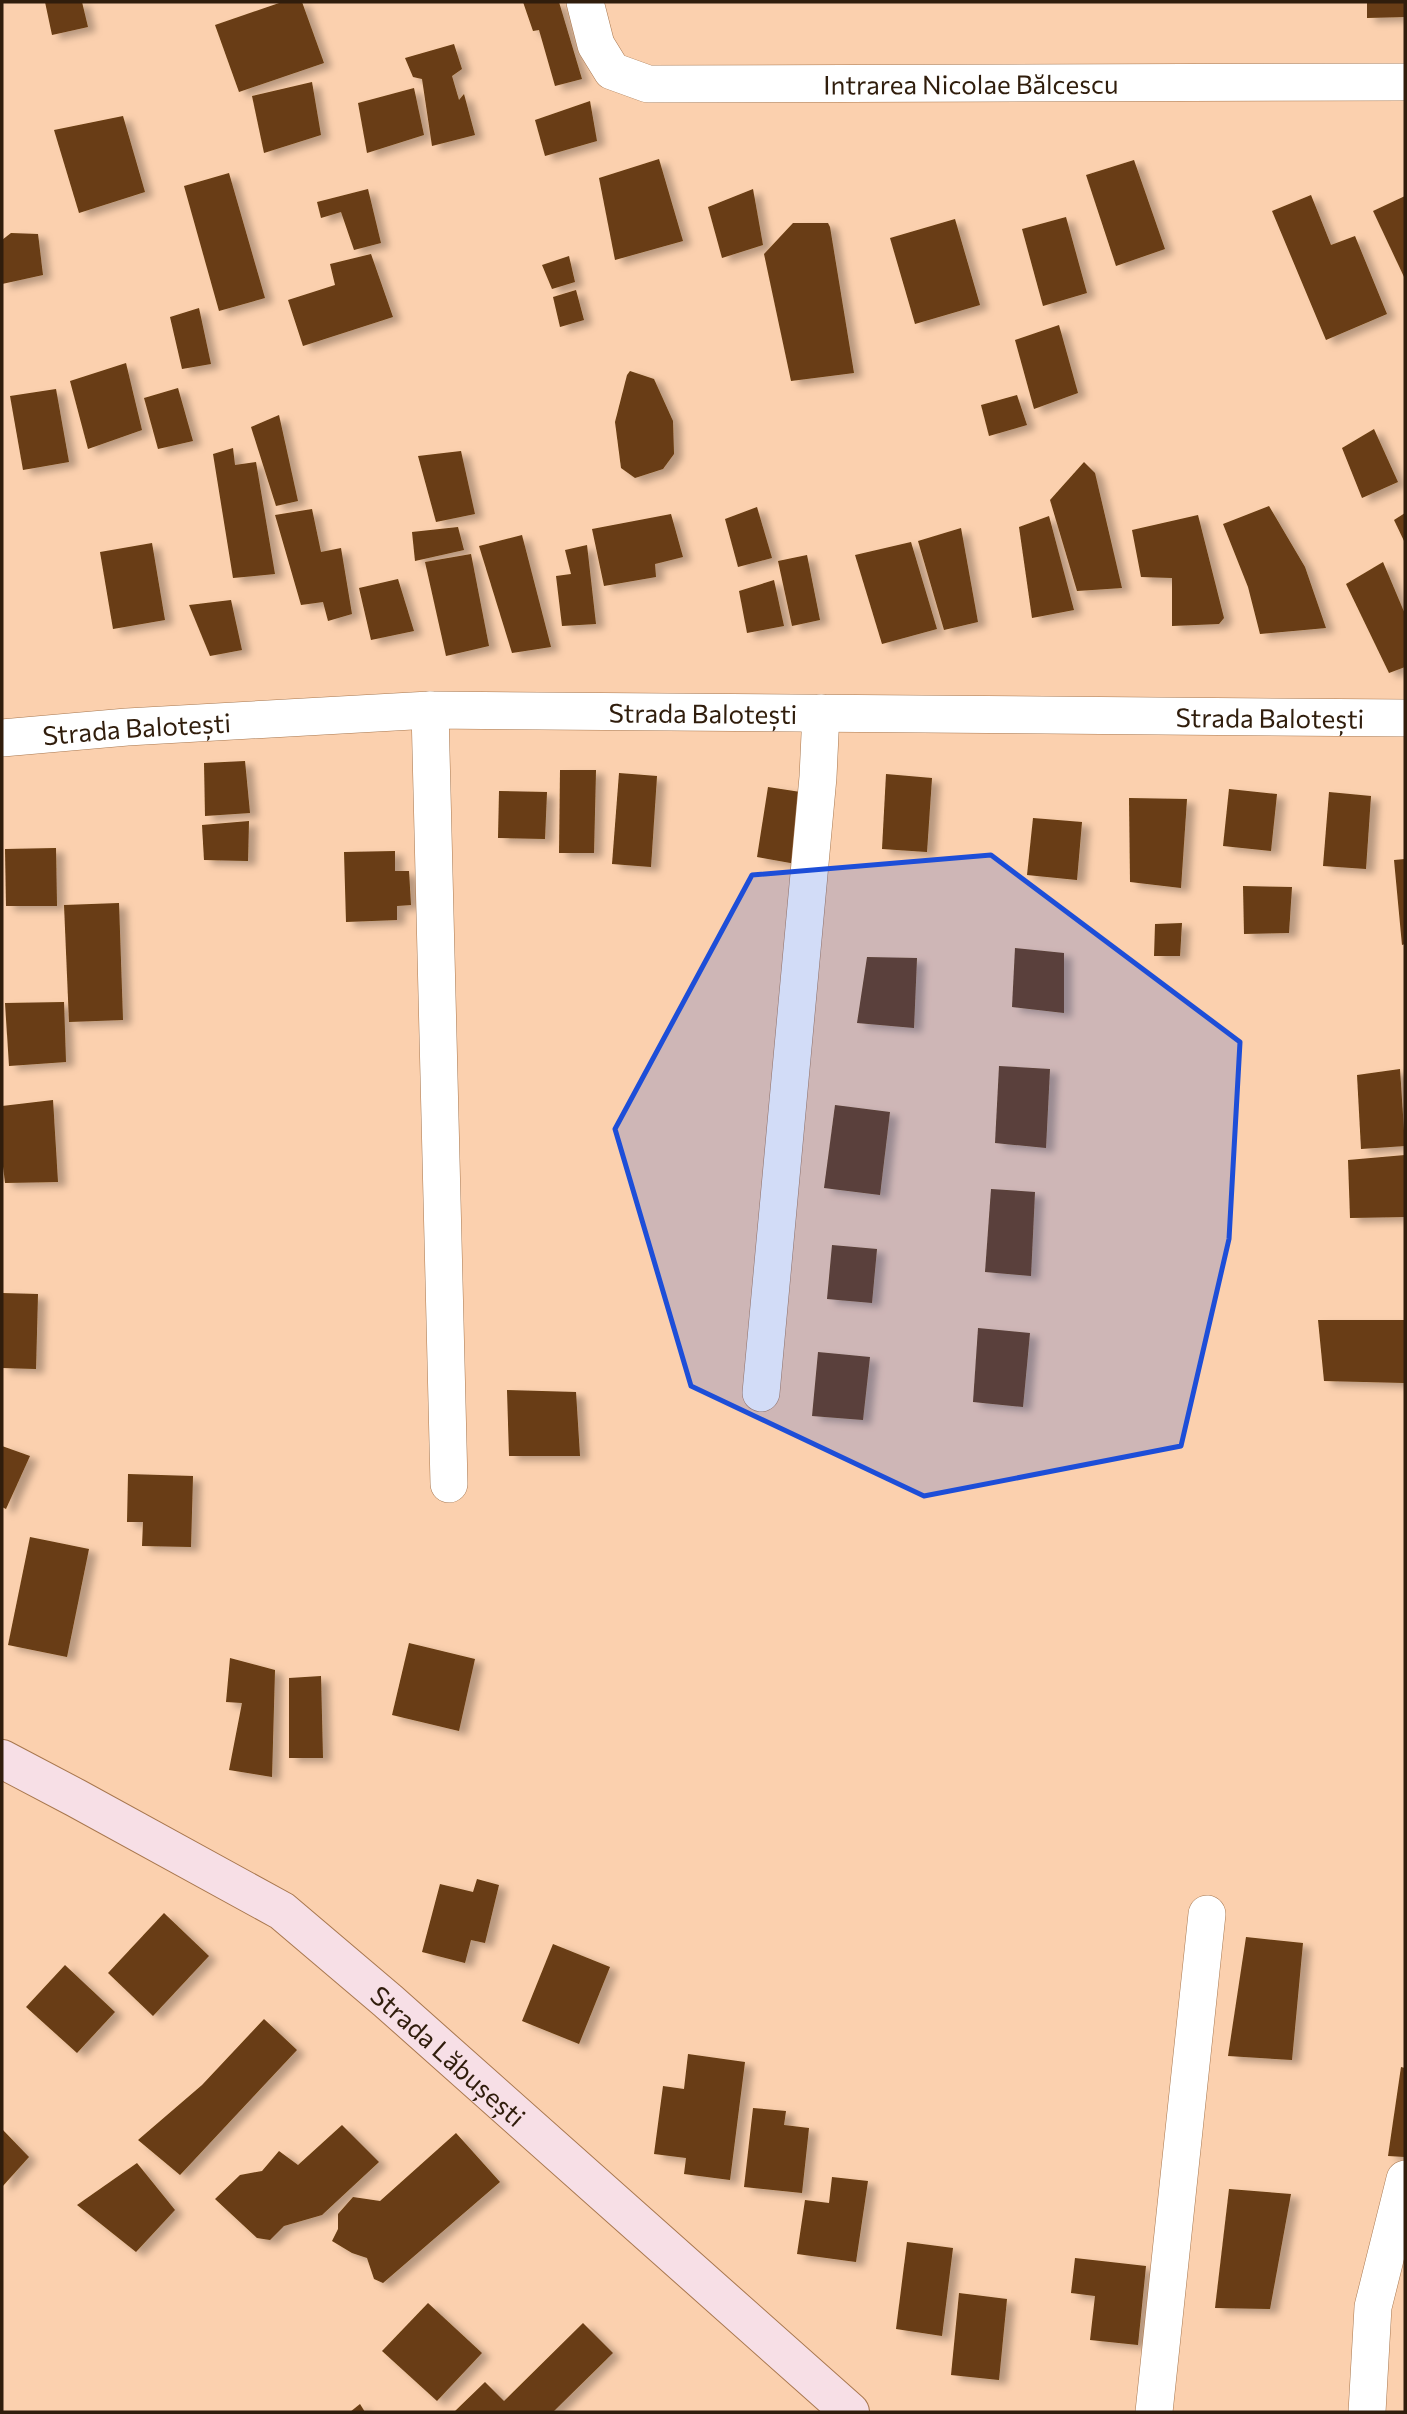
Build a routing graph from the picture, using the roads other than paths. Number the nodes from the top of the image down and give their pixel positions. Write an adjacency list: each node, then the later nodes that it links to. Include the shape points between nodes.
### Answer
1 (585, 2): 2 (street, Intrarea Nicolae Bălcescu, via 596,45 612,71 648,84)
2 (1405, 82)
3 (430, 710): 4 (street, Strada Balotești); 6 (street, Strada Balotești); 8 (street)
4 (821, 713): 5 (street, Strada Balotești); 7 (street)
5 (1405, 718)
6 (2, 738)
7 (761, 1393)
8 (449, 1484)
9 (2, 1759): 12 (street, Strada Lăbușești, via 282,1911)
10 (1207, 1914): 13 (street)
11 (1405, 2179): 14 (street, via 1373,2307)
12 (850, 2412)
13 (1154, 2412)
14 (1367, 2412)

